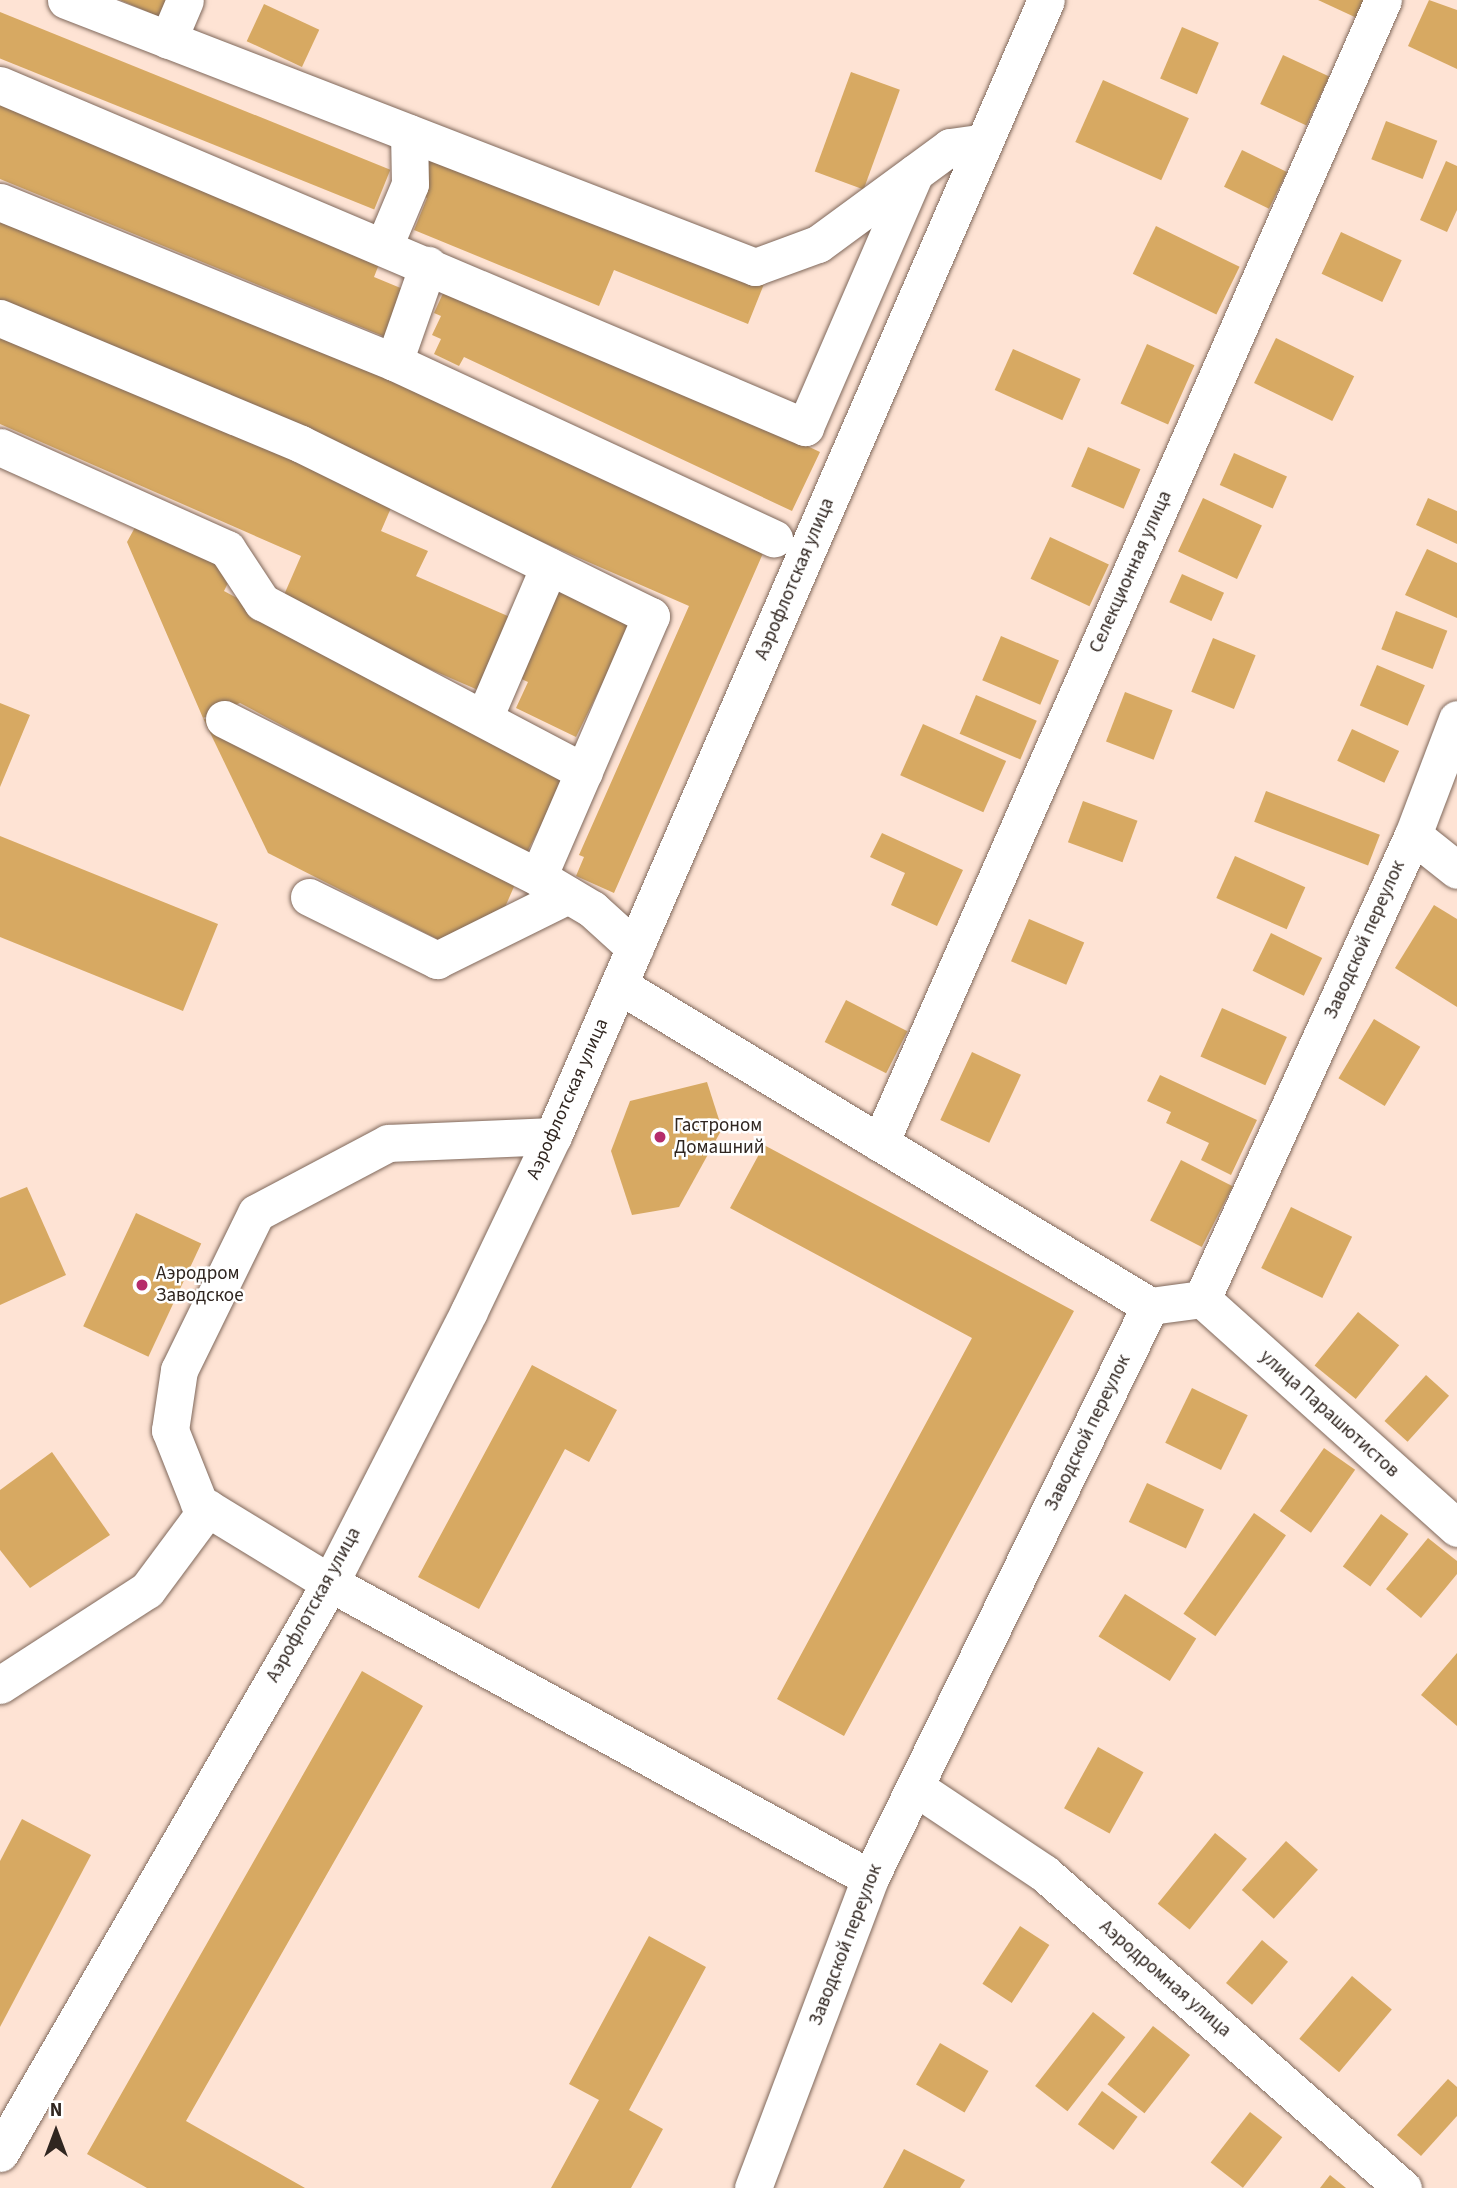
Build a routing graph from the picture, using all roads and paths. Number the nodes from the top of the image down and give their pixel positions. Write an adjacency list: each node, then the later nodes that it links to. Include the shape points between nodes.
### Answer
1 (184, 0): 5 (street)
2 (1046, 0): 8 (street, Аэрофлотская улица)
3 (1383, 0): 29 (street, Селекционная улица)
4 (77, 2): 5 (street)
5 (168, 40): 7 (street)
6 (0, 85): 11 (street)
7 (409, 133): 9 (street, via 755,267 818,244); 11 (street, via 410,184)
8 (984, 142): 9 (street, via 950,147); 26 (street, Аэрофлотская улица)
9 (915, 173): 12 (street, via 806,427)
10 (0, 202): 14 (street)
11 (384, 247): 12 (street)
12 (428, 265): 14 (street)
13 (0, 318): 17 (street, via 301,444)
14 (394, 362): 16 (street)
15 (0, 447): 18 (street, via 227,549 262,602)
16 (774, 538)
17 (549, 566): 18 (street); 21 (street, via 651,616)
18 (484, 718): 21 (street)
19 (224, 719): 24 (street)
20 (1457, 719): 22 (street, Заводской переулок)
21 (584, 772): 24 (street)
22 (1413, 835): 23 (street); 30 (street, Заводской переулок)
23 (1457, 870)
24 (553, 886): 25 (street, via 437,960); 26 (street, via 592,909)
25 (309, 897)
26 (635, 948): 27 (street, Аэрофлотская улица)
27 (619, 985): 28 (street, Аэрофлотская улица); 29 (street)
28 (554, 1136): 32 (street, via 388,1143 256,1213 179,1370 170,1430 199,1503); 34 (street, Аэрофлотская улица)
29 (880, 1143): 31 (street)
30 (1202, 1299): 31 (street); 33 (street, улица Парашютистов)
31 (1150, 1306): 36 (street, Заводской переулок)
32 (208, 1508): 34 (street); 35 (street, via 147,1590)
33 (1457, 1528)
34 (330, 1583): 37 (street); 38 (street, Аэрофлотская улица)
35 (0, 1685)
36 (915, 1787): 37 (street, Заводской переулок); 40 (street, Аэродромная улица, via 1044,1873)
37 (870, 1878): 39 (street, Заводской переулок)
38 (0, 2153)
39 (753, 2188)
40 (1403, 2188)

